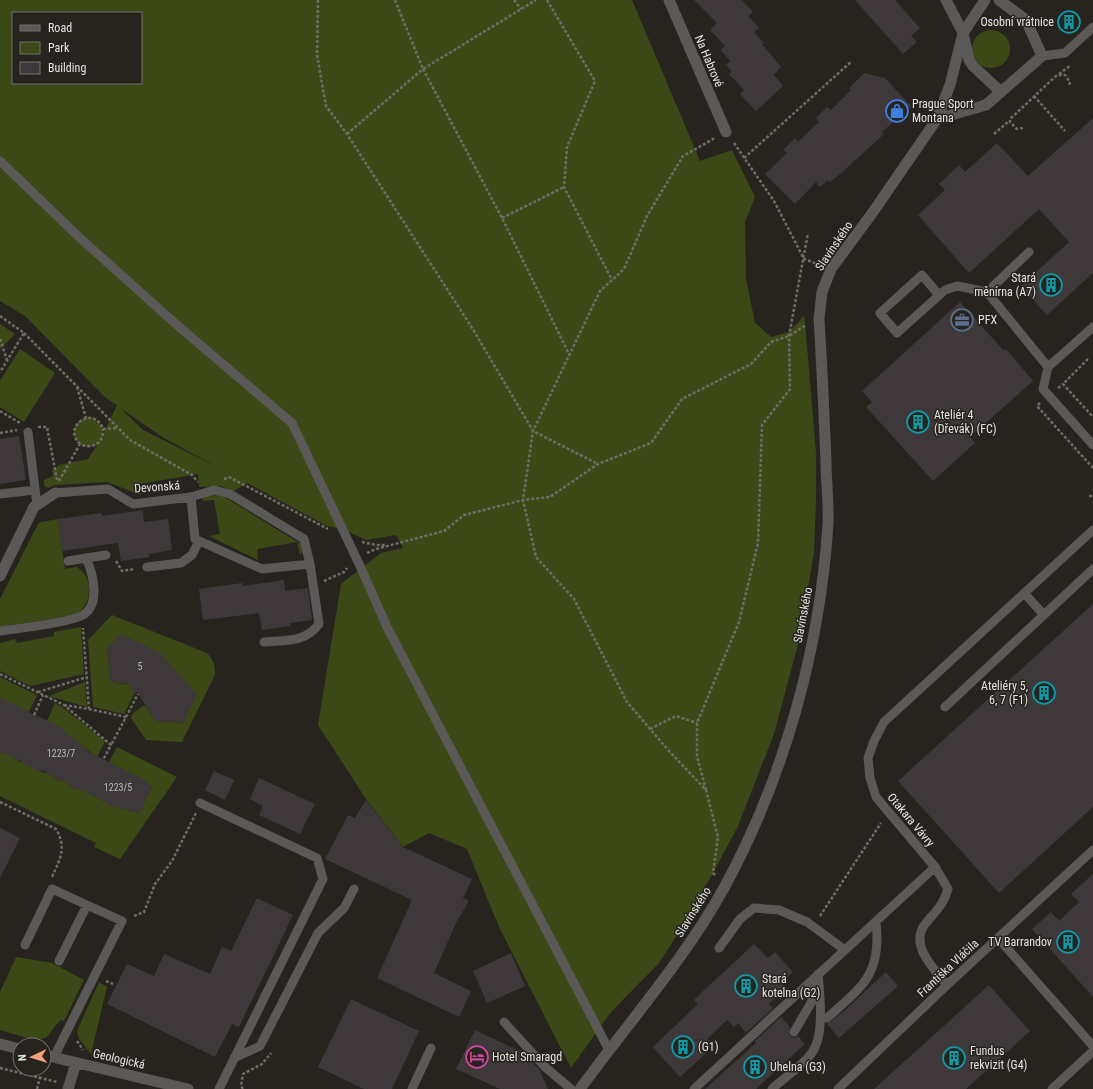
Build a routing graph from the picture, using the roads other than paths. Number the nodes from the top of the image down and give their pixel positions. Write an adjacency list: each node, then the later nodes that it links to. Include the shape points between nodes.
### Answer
1 (669, 0): 10 (street, Na Habrové)
2 (946, 0): 6 (street)
3 (985, 0): 6 (street, Slavínského)
4 (1000, 0): 7 (street, via 1026,20)
5 (1093, 27): 7 (lane, via 1065,52)
6 (964, 33): 8 (street, via 969,60); 9 (street, Slavínského, via 950,85)
7 (1042, 56): 8 (street)
8 (1001, 92): 9 (street, via 986,105)
9 (937, 120): 59 (street, Slavínského, via 831,269 822,292 819,319 828,522 821,591 806,665 776,773 724,888 676,964)
10 (726, 132)
11 (0, 161): 59 (lane, via 91,249 292,423 386,627)
12 (1029, 252): 13 (lane)
13 (987, 292): 14 (lane, via 957,286); 16 (lane)
14 (939, 295): 14 (lane, via 897,333 880,313 922,276)
15 (1093, 327): 16 (lane)
16 (1048, 367): 18 (lane, via 1044,389)
17 (28, 430): 19 (lane)
18 (1093, 445)
19 (35, 490): 21 (lane); 23 (lane)
20 (55, 493): 22 (lane, Devonská, via 108,489 133,504); 23 (street, Devonská)
21 (0, 494)
22 (191, 497): 25 (lane, Devonská, via 195,539); 29 (lane, via 209,491 230,494 304,539)
23 (38, 505): 32 (street, Devonská, via 34,507)
24 (1093, 530): 33 (lane, Otakara Vávry)
25 (199, 541): 29 (lane, via 262,570); 30 (lane, via 192,555 181,563)
26 (106, 554): 27 (lane)
27 (86, 558): 28 (lane); 35 (lane, via 94,585 92,603 82,616)
28 (68, 561)
29 (310, 564): 36 (lane, via 319,624 313,633 304,638)
30 (147, 567)
31 (1093, 569): 34 (lane)
32 (0, 576)
33 (1024, 593): 34 (lane); 40 (lane, Otakara Vávry, via 884,722 868,758 870,778 876,797)
34 (1044, 615): 37 (lane)
35 (0, 632)
36 (264, 642)
37 (945, 707)
38 (200, 803): 62 (lane, via 317,858 323,878)
39 (1093, 850): 44 (lane, Františka Vláčila)
40 (935, 867): 43 (lane); 50 (lane, Otakara Vávry, via 948,889 940,908 925,924 920,936 924,957)
41 (354, 889): 62 (lane, via 344,908 318,933 260,1046)
42 (88, 905): 45 (lane, via 52,889); 48 (lane); 58 (lane, via 122,921)
43 (876, 922): 47 (lane); 51 (lane, via 877,947 870,974 862,986)
44 (998, 938): 50 (lane, Františka Vláčila); 55 (lane)
45 (25, 945)
46 (719, 948): 47 (lane, via 740,919 754,908 779,910 807,922)
47 (845, 950): 49 (lane)
48 (59, 961)
49 (818, 974): 53 (lane, via 811,1003); 70 (lane); 71 (lane, via 820,1004 817,1041 812,1053)
50 (947, 985): 72 (lane, Františka Vláčila)
51 (827, 1018)
52 (504, 1022): 68 (lane, via 545,1067)
53 (794, 1032)
54 (0, 1044): 56 (street)
55 (1093, 1046)
56 (12, 1047)
57 (431, 1048): 67 (lane)
58 (52, 1050)
59 (609, 1050): 69 (street, Slavínského)
60 (1093, 1051): 73 (lane)
61 (52, 1057): 63 (street, Geologická)
62 (234, 1058): 66 (lane)
63 (76, 1063): 64 (street); 65 (street, Geologická)
64 (69, 1087)
65 (188, 1089)
66 (219, 1089)
67 (412, 1089)
68 (571, 1089)
69 (580, 1089)
70 (694, 1089)
71 (772, 1089)
72 (838, 1089)
73 (1052, 1089)

